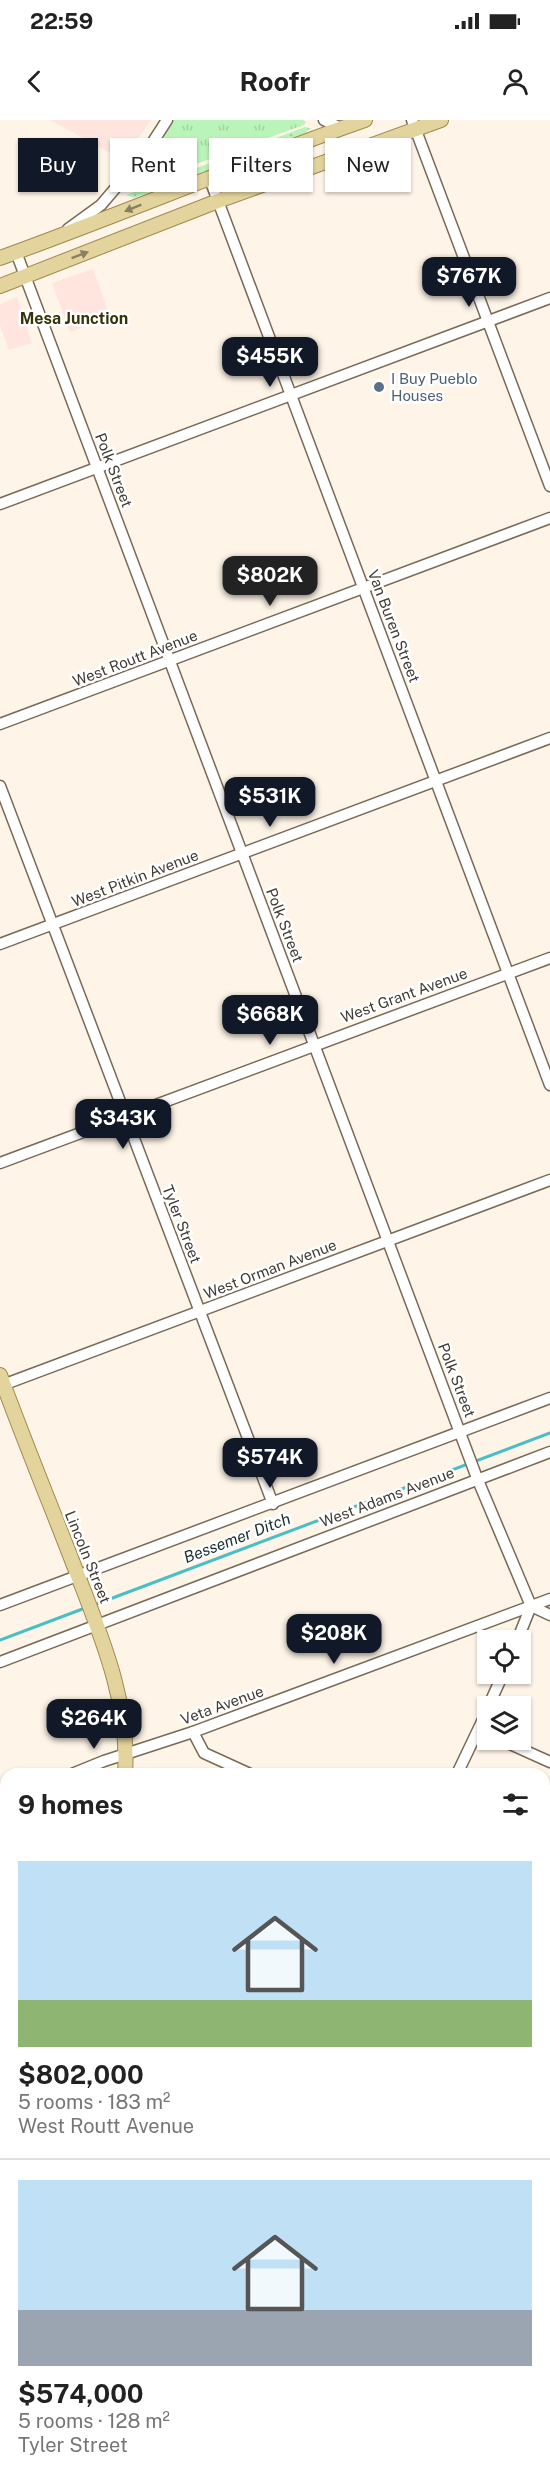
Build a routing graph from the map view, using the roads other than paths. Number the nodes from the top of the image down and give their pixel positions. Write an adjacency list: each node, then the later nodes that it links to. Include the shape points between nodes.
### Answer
1 (167, 120): 11 (street, via 147,151 101,205)
2 (324, 120): 6 (street)
3 (364, 120): 6 (main road)
4 (441, 120): 5 (main road)
5 (414, 124): 10 (main road); 17 (street)
6 (341, 128): 7 (main road)
7 (313, 138)
8 (209, 177): 11 (main road, one-way to 11)
9 (215, 192): 10 (street, Van Buren Street)
10 (218, 201): 14 (main road, one-way to 10); 18 (street, Van Buren Street)
11 (56, 239): 12 (main road)
12 (16, 252): 13 (main road); 14 (street, Polk Street)
13 (0, 258)
14 (26, 277): 15 (main road); 19 (street, Polk Street)
15 (0, 286)
16 (550, 298): 17 (street)
17 (489, 321): 18 (street); 20 (street)
18 (291, 396): 19 (street); 23 (street, Van Buren Street)
19 (98, 468): 21 (street); 24 (street, Polk Street)
20 (550, 486)
21 (0, 504)
22 (550, 518): 23 (street, West Routt Avenue)
23 (363, 587): 24 (street, West Routt Avenue); 27 (street, Van Buren Street)
24 (170, 660): 25 (street, West Routt Avenue); 29 (street, Polk Street)
25 (0, 724)
26 (550, 738): 27 (street, West Pitkin Avenue)
27 (436, 781): 29 (street, West Pitkin Avenue); 33 (street, Van Buren Street)
28 (0, 786): 30 (street, Tyler Street)
29 (243, 854): 30 (street, West Pitkin Avenue); 34 (street, Polk Street)
30 (53, 925): 31 (street, West Pitkin Avenue); 36 (street, Tyler Street)
31 (0, 944)
32 (550, 958): 33 (street, West Grant Avenue)
33 (508, 973): 34 (street, West Grant Avenue); 35 (street, Van Buren Street)
34 (315, 1045): 36 (street, West Grant Avenue); 39 (street, Polk Street)
35 (550, 1085)
36 (126, 1117): 37 (street, West Grant Avenue); 40 (street, Tyler Street)
37 (0, 1163)
38 (550, 1180): 39 (street, West Orman Avenue)
39 (388, 1240): 40 (street, West Orman Avenue); 43 (street, Polk Street)
40 (200, 1312): 41 (street, West Orman Avenue); 46 (street, Tyler Street)
41 (1, 1382): 47 (main road, Lincoln Street)
42 (550, 1398): 43 (street)
43 (460, 1432): 45 (street, Polk Street); 46 (street)
44 (550, 1452): 45 (street, West Adams Avenue)
45 (477, 1478): 50 (street, Polk Street); 52 (street, West Adams Avenue)
46 (273, 1504): 47 (street)
47 (80, 1581): 49 (street); 52 (main road, Lincoln Street)
48 (550, 1599): 50 (street, Veta Avenue)
49 (0, 1605)
50 (531, 1606): 51 (street); 53 (street); 55 (street, Veta Avenue)
51 (550, 1615)
52 (96, 1620): 54 (street, West Adams Avenue); 58 (main road, Lincoln Street, via 121,1704)
53 (521, 1630)
54 (0, 1662)
55 (194, 1732): 58 (street, Veta Avenue); 62 (street, via 204,1753)
56 (477, 1740): 63 (street)
57 (523, 1750): 59 (street)
58 (126, 1756): 60 (street, Veta Avenue); 61 (main road, Lincoln Street)
59 (550, 1762)
60 (87, 1768)
61 (125, 1768)
62 (237, 1768)
63 (461, 1768)

